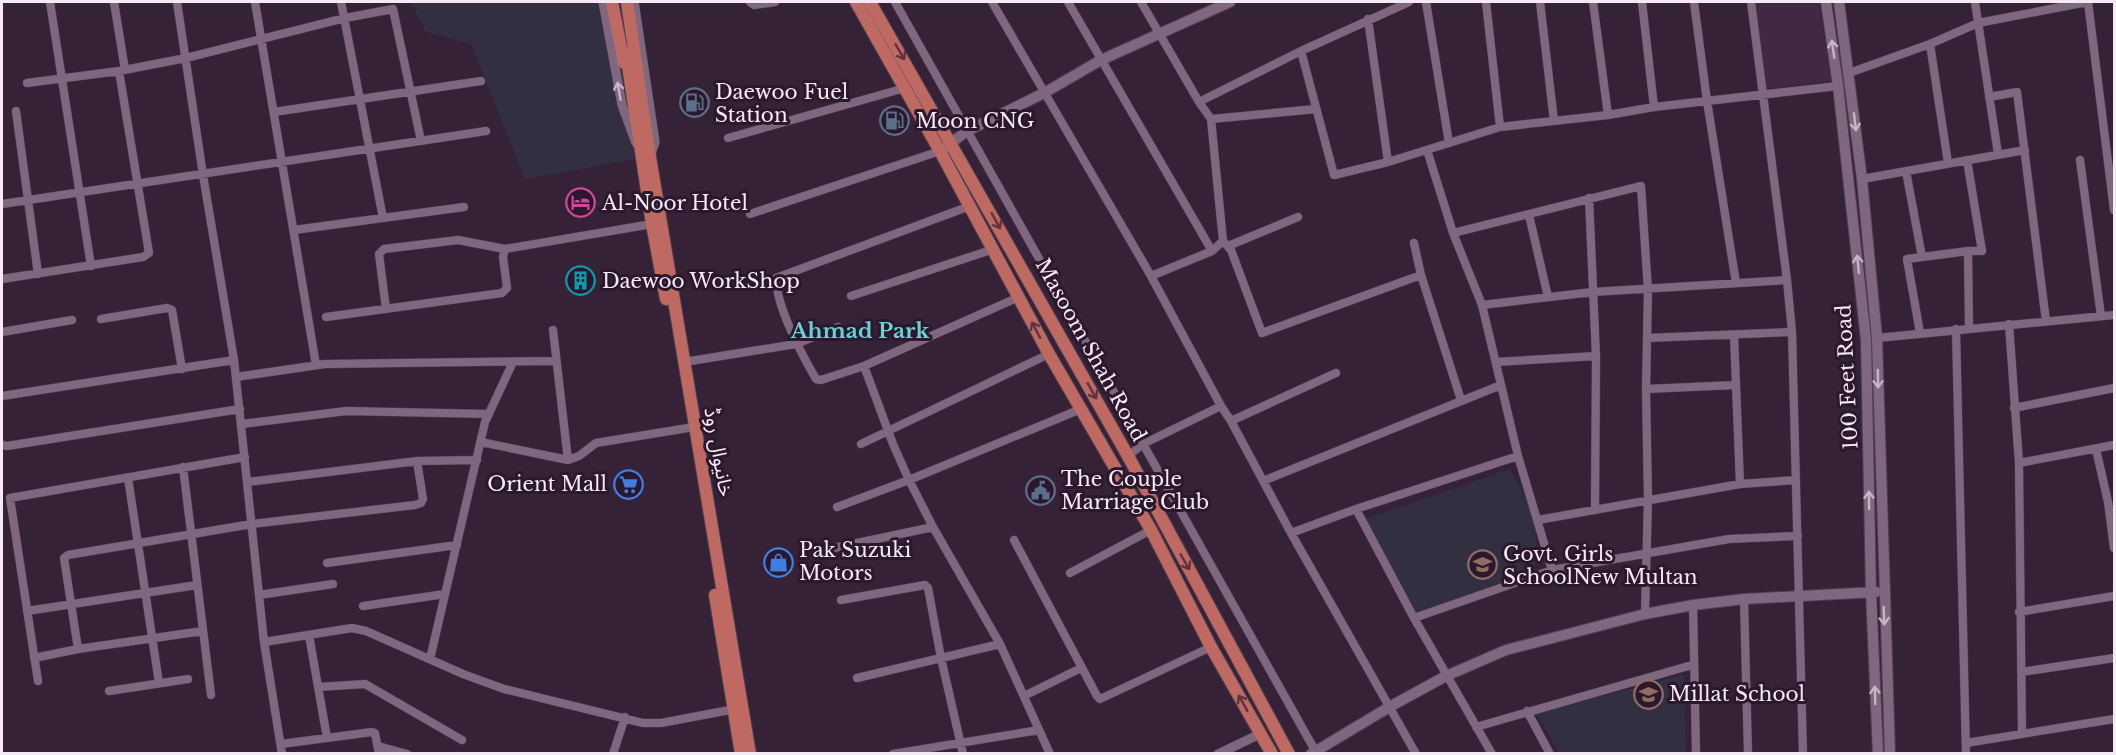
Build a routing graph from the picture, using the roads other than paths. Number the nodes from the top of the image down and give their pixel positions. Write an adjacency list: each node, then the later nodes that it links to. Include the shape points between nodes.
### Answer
1 (50, 2): 43 (street)
2 (114, 2): 41 (street)
3 (177, 2): 39 (street)
4 (255, 2): 36 (street)
5 (341, 2): 32 (street)
6 (603, 2): 75 (street, خانیوال روڈ, one-way to 6, via 622,105)
7 (612, 2): 59 (main road)
8 (619, 2): 59 (main road, خانیوال روڈ)
9 (627, 2): 75 (main road, خانیوال روڈ)
10 (634, 2): 75 (street, via 655,142)
11 (750, 2): 12 (street)
12 (775, 2)
13 (856, 2): 47 (main road, Masoom Shah Road)
14 (870, 2): 68 (main road, Masoom Shah Road, one-way to 68)
15 (895, 2): 65 (street)
16 (992, 2): 49 (street)
17 (1068, 2): 40 (street)
18 (1141, 2): 35 (street)
19 (1230, 2): 35 (main road)
20 (1409, 2): 33 (street)
21 (1426, 2): 69 (street)
22 (1486, 2): 63 (street)
23 (1540, 2): 62 (street)
24 (1593, 2): 60 (street)
25 (1642, 2): 55 (street)
26 (1694, 2): 53 (street)
27 (1751, 2): 50 (street)
28 (1826, 2): 46 (main road, 100 Feet Road, one-way to 28)
29 (1839, 2): 42 (main road, 100 Feet Road)
30 (1975, 2): 34 (street)
31 (2087, 2): 34 (street); 91 (street)
32 (345, 18): 36 (street); 48 (street, via 393,9); 52 (street)
33 (1368, 19): 38 (street); 78 (street)
34 (1978, 23): 37 (street); 51 (street)
35 (1159, 33): 40 (main road); 54 (street)
36 (261, 39): 39 (street); 58 (street)
37 (1930, 44): 42 (street); 80 (street)
38 (1301, 51): 54 (street); 56 (street)
39 (186, 58): 41 (street); 82 (street)
40 (1101, 60): 49 (main road); 103 (street)
41 (122, 71): 43 (street); 84 (street)
42 (1849, 73): 83 (main road, 100 Feet Road, one-way to 83)
43 (62, 78): 45 (street); 85 (street)
44 (481, 81): 48 (street)
45 (27, 83)
46 (1838, 86): 50 (street); 209 (main road, 100 Feet Road, one-way to 46, via 1866,340)
47 (905, 88): 66 (street); 73 (main road, Masoom Shah Road)
48 (410, 92): 52 (street); 67 (street)
49 (1044, 93): 65 (main road); 109 (street)
50 (1764, 93): 53 (street); 111 (street)
51 (1989, 97): 72 (street, via 2017,92); 74 (street)
52 (360, 99): 58 (street); 70 (street)
53 (1707, 101): 55 (street); 112 (street)
54 (1199, 102): 61 (street)
55 (1654, 107): 60 (street)
56 (1316, 109): 61 (street); 78 (street, via 1334,175)
57 (16, 111): 87 (street)
58 (274, 112): 79 (street)
59 (635, 114): 75 (main road, خانیوال روڈ)
60 (1608, 115): 62 (street)
61 (1211, 119): 100 (street)
62 (1554, 121): 63 (street)
63 (1500, 128): 69 (street)
64 (486, 131): 67 (street)
65 (967, 131): 68 (main road); 167 (street)
66 (728, 138)
67 (421, 141): 70 (street)
68 (952, 143): 73 (main road); 171 (main road, Masoom Shah Road, one-way to 171)
69 (1449, 143): 71 (street)
70 (370, 149): 79 (street); 95 (street)
71 (1427, 150): 78 (street); 98 (street)
72 (2025, 150): 74 (street); 125 (street)
73 (940, 151): 89 (main road, Masoom Shah Road); 92 (street)
74 (1998, 154): 76 (street)
75 (646, 158): 96 (main road, خانیوال روڈ); 143 (main road, خانیوال روڈ)
76 (1967, 160): 80 (street); 104 (street, via 1982,251)
77 (2080, 160): 121 (street)
78 (1388, 162)
79 (282, 163): 82 (street); 97 (street)
80 (1948, 163): 81 (street)
81 (1906, 171): 83 (street); 105 (street)
82 (203, 175): 84 (street); 140 (street)
83 (1862, 179): 136 (main road, 100 Feet Road)
84 (137, 184): 85 (street); 106 (street, via 148,253)
85 (80, 193): 87 (street); 106 (street)
86 (1589, 198): 93 (street); 113 (street, via 1641,186); 114 (street)
87 (28, 200): 88 (street); 107 (street)
88 (2, 204)
89 (970, 206): 102 (main road, Masoom Shah Road); 137 (street, via 776,278)
90 (464, 207): 95 (street)
91 (2115, 210)
92 (750, 214)
93 (1529, 215): 98 (street); 117 (street)
94 (1298, 217): 100 (street)
95 (383, 218): 97 (street)
96 (652, 224): 101 (street); 163 (main road, خانیوال روڈ)
97 (294, 230): 145 (street)
98 (1453, 233): 118 (street)
99 (1414, 243): 108 (street)
100 (1225, 244): 103 (street); 108 (street, via 1231,250 1262,333)
101 (505, 249): 119 (street, via 505,292); 119 (street, via 458,240 384,249 379,254)
102 (994, 249): 115 (street); 116 (main road, Masoom Shah Road)
103 (1212, 251): 109 (street)
104 (1968, 251): 105 (street); 128 (street)
105 (1922, 257): 133 (street, via 1907,259)
106 (91, 266): 107 (street)
107 (39, 274): 110 (street)
108 (1421, 274): 155 (street)
109 (1150, 276): 156 (street)
110 (2, 279)
111 (1787, 280): 112 (street); 132 (street)
112 (1736, 283): 113 (street)
113 (1648, 290): 114 (street); 135 (street)
114 (1593, 292): 117 (street); 139 (street)
115 (851, 296)
116 (1018, 297): 138 (main road, Masoom Shah Road, one-way to 116); 146 (street)
117 (1548, 297): 118 (street)
118 (1482, 305): 144 (street)
119 (386, 309): 122 (street)
120 (2115, 315): 121 (street)
121 (2101, 316): 125 (street)
122 (326, 317)
123 (101, 319): 147 (street, via 172,310)
124 (72, 320): 131 (street)
125 (2046, 321): 126 (street)
126 (2009, 324): 128 (street); 157 (street)
127 (838, 327): 137 (street)
128 (1969, 328): 129 (street)
129 (1956, 329): 133 (street); 262 (street)
130 (553, 330): 141 (street)
131 (2, 332)
132 (1792, 332): 134 (street); 182 (street)
133 (1920, 333): 136 (street)
134 (1734, 336): 135 (street); 151 (street)
135 (1647, 338): 153 (street)
136 (1877, 338): 210 (main road, 100 Feet Road, one-way to 210)
137 (796, 344): 143 (street); 146 (street, via 819,381)
138 (1049, 354): 159 (main road, Masoom Shah Road); 164 (street)
139 (1596, 356): 144 (street); 190 (street)
140 (234, 360): 147 (street); 149 (street)
141 (556, 361): 142 (street); 175 (street)
142 (513, 362): 145 (street); 160 (street)
143 (684, 362): 251 (main road, خانیوال روڈ)
144 (1496, 362): 150 (street)
145 (316, 365): 149 (street)
146 (864, 366): 164 (street)
147 (182, 369): 154 (street)
148 (1335, 373): 161 (street)
149 (237, 377): 158 (street)
150 (1501, 385): 155 (street); 173 (street)
151 (1736, 385): 153 (street); 185 (street)
152 (2115, 388): 157 (street)
153 (1647, 389): 186 (street)
154 (2, 396)
155 (1461, 400): 184 (street)
156 (1221, 405): 161 (street); 167 (street)
157 (2014, 408): 178 (street)
158 (240, 409): 162 (street); 168 (street)
159 (1081, 410): 172 (main road, Masoom Shah Road); 181 (street)
160 (489, 414): 162 (street, via 346,411); 165 (street)
161 (1231, 421): 184 (street)
162 (242, 424): 174 (street)
163 (688, 428): 175 (street, via 596,443); 251 (main road, خانیوال روڈ)
164 (888, 431): 166 (street); 181 (street)
165 (481, 442): 175 (street); 176 (street)
166 (861, 444)
167 (1143, 444): 171 (street); 276 (street)
168 (2, 445)
169 (2115, 445): 170 (street)
170 (2096, 449): 178 (street); 187 (street)
171 (1125, 450): 172 (street); 232 (main road, Masoom Shah Road, one-way to 232)
172 (1107, 454): 194 (main road, Masoom Shah Road)
173 (1518, 456): 189 (street); 191 (street)
174 (245, 457): 179 (street); 183 (street)
175 (568, 459)
176 (477, 460): 177 (street); 200 (street)
177 (417, 461): 183 (street); 192 (street, via 423,499 416,505)
178 (2019, 463): 222 (street)
179 (183, 467): 180 (street); 196 (street)
180 (128, 478): 199 (street); 221 (street, via 10,498)
181 (909, 480): 188 (street); 193 (street)
182 (1796, 480): 185 (street); 197 (street)
183 (248, 482): 192 (street)
184 (1263, 482): 195 (street)
185 (1740, 484): 186 (street)
186 (1648, 499): 190 (street); 203 (street)
187 (2111, 501): 201 (street)
188 (837, 507)
189 (1356, 509): 195 (street); 224 (street)
190 (1595, 510): 191 (street)
191 (1538, 520): 205 (street)
192 (252, 524): 196 (street); 213 (street)
193 (933, 527): 202 (street); 229 (street)
194 (1151, 530): 206 (street); 230 (main road, Masoom Shah Road)
195 (1291, 532): 250 (street)
196 (191, 535): 199 (street); 208 (street)
197 (1798, 536): 203 (street, via 1729,539); 214 (street)
198 (1014, 540): 239 (street)
199 (139, 544): 211 (street); 218 (street, via 64,558)
200 (456, 544): 204 (street); 212 (street)
201 (2115, 548)
202 (829, 549)
203 (1646, 552): 205 (street); 223 (street)
204 (327, 563)
205 (1552, 570): 224 (street)
206 (1070, 573)
207 (333, 584): 213 (street)
208 (197, 585): 211 (street); 225 (street)
209 (1871, 592): 210 (main road); 214 (main road); 283 (main road, 100 Feet Road, one-way to 209)
210 (1883, 592): 284 (main road, 100 Feet Road, one-way to 284)
211 (146, 593): 218 (street); 227 (street)
212 (445, 594): 220 (street); 237 (street)
213 (259, 595): 228 (street)
214 (1799, 595): 216 (main road); 282 (street)
215 (2115, 596): 222 (street)
216 (1744, 599): 219 (main road); 281 (street)
217 (841, 600): 234 (street, via 925,585)
218 (71, 604): 221 (street); 231 (street)
219 (1693, 605): 223 (main road); 238 (street)
220 (363, 606)
221 (27, 611): 233 (street)
222 (2019, 612): 240 (street)
223 (1645, 614): 241 (main road, via 1506,650)
224 (1414, 618): 241 (street)
225 (203, 631): 227 (street); 248 (street)
226 (309, 634): 228 (street); 237 (street, via 352,628); 246 (street)
227 (152, 638): 231 (street); 245 (street)
228 (264, 642): 263 (street)
229 (1000, 644): 234 (street); 249 (street)
230 (1211, 647): 235 (main road, Masoom Shah Road); 239 (street, via 1100,699)
231 (78, 649): 233 (street)
232 (1234, 649): 235 (main road); 275 (main road, Masoom Shah Road)
233 (34, 658): 244 (street)
234 (941, 658): 242 (street); 261 (street)
235 (1218, 658): 257 (main road, Masoom Shah Road, one-way to 235)
236 (2115, 658): 240 (street)
237 (430, 659): 253 (street, via 504,689)
238 (1692, 665): 252 (street); 280 (street)
239 (1082, 668): 249 (street)
240 (2021, 672): 258 (street)
241 (1446, 676): 250 (main road); 255 (street)
242 (857, 678)
243 (188, 679): 245 (street)
244 (38, 681)
245 (159, 683): 247 (street)
246 (318, 687): 259 (street); 260 (street, via 365,684)
247 (109, 691)
248 (211, 695)
249 (1024, 696): 256 (street)
250 (1391, 706): 276 (main road); 277 (street)
251 (738, 708): 253 (street, via 661,723); 268 (main road, خانیوال روڈ); 269 (main road, خانیوال روڈ)
252 (1527, 711): 255 (street); 279 (street)
253 (625, 717): 267 (street)
254 (2115, 719): 258 (street)
255 (1476, 727): 278 (street)
256 (1039, 730): 261 (street); 272 (street)
257 (1260, 734): 273 (street); 274 (main road, Masoom Shah Road)
258 (2022, 734): 262 (street)
259 (327, 738): 263 (street); 264 (street, via 375,732)
260 (462, 740)
261 (961, 743): 270 (street); 271 (street)
262 (1966, 743): 285 (street)
263 (281, 744): 265 (street)
264 (378, 749): 266 (street)
265 (282, 753)
266 (407, 753)
267 (614, 753)
268 (741, 753)
269 (750, 753)
270 (893, 753)
271 (963, 753)
272 (1050, 753)
273 (1218, 753)
274 (1272, 753)
275 (1289, 753)
276 (1314, 753)
277 (1416, 753)
278 (1492, 753)
279 (1550, 753)
280 (1696, 753)
281 (1748, 753)
282 (1803, 753)
283 (1878, 753)
284 (1890, 753)
285 (1966, 753)

